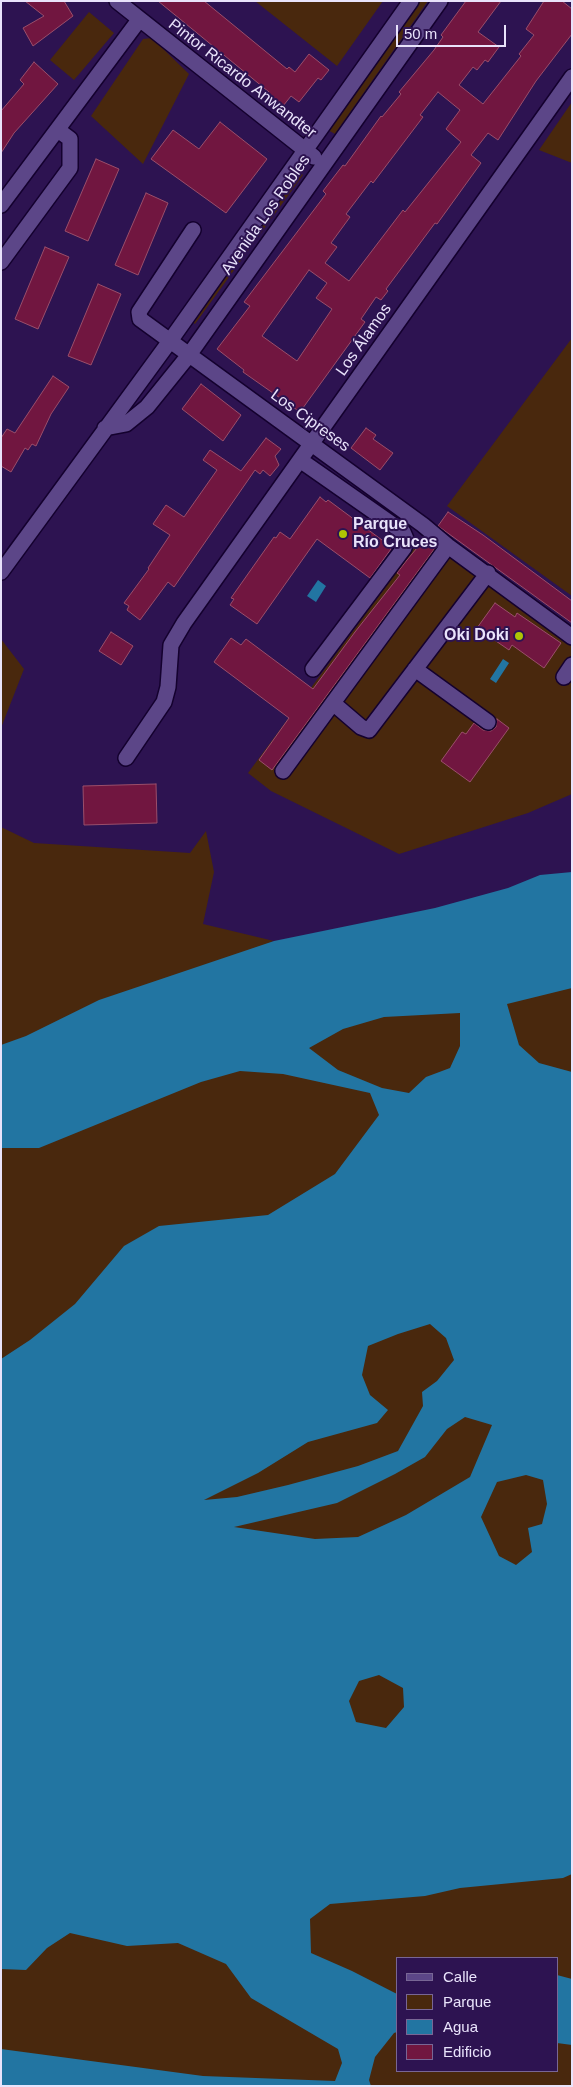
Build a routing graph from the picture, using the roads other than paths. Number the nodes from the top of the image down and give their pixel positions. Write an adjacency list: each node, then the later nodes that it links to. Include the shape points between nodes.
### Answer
1 (117, 1): 4 (street, Pintor Ricardo Anwandter)
2 (411, 1): 7 (street, Avenida Los Robles)
3 (440, 1): 8 (street, Avenida Los Robles)
4 (139, 20): 6 (street); 7 (street, Pintor Ricardo Anwandter)
5 (572, 77): 15 (street, Los Álamos)
6 (58, 130): 9 (street); 11 (street, via 70,139 70,168)
7 (306, 151): 8 (street, Pintor Ricardo Anwandter); 12 (street, Avenida Los Robles)
8 (323, 164): 13 (street, Avenida Los Robles)
9 (1, 206)
10 (194, 230): 12 (street, Los Cipreses, via 140,312 140,319)
11 (1, 262)
12 (170, 341): 13 (street, Los Cipreses); 14 (street, Avenida Los Robles)
13 (189, 355): 14 (street, Avenida Los Robles, via 147,407 126,424); 15 (street, Los Cipreses)
14 (105, 428): 18 (street, Avenida Los Robles)
15 (312, 443): 16 (street, Los Álamos); 17 (street, Los Cipreses)
16 (300, 460): 21 (street, via 403,532 406,539 404,548); 25 (street, Los Álamos, via 184,623 172,645 164,702)
17 (448, 546): 19 (street, Los Cipreses); 23 (street)
18 (1, 572)
19 (488, 574): 20 (street, Los Cipreses); 22 (street)
20 (572, 637)
21 (312, 669)
22 (415, 669): 23 (street, via 369,730); 24 (street)
23 (333, 703): 26 (street)
24 (488, 722)
25 (126, 758)
26 (283, 771)

